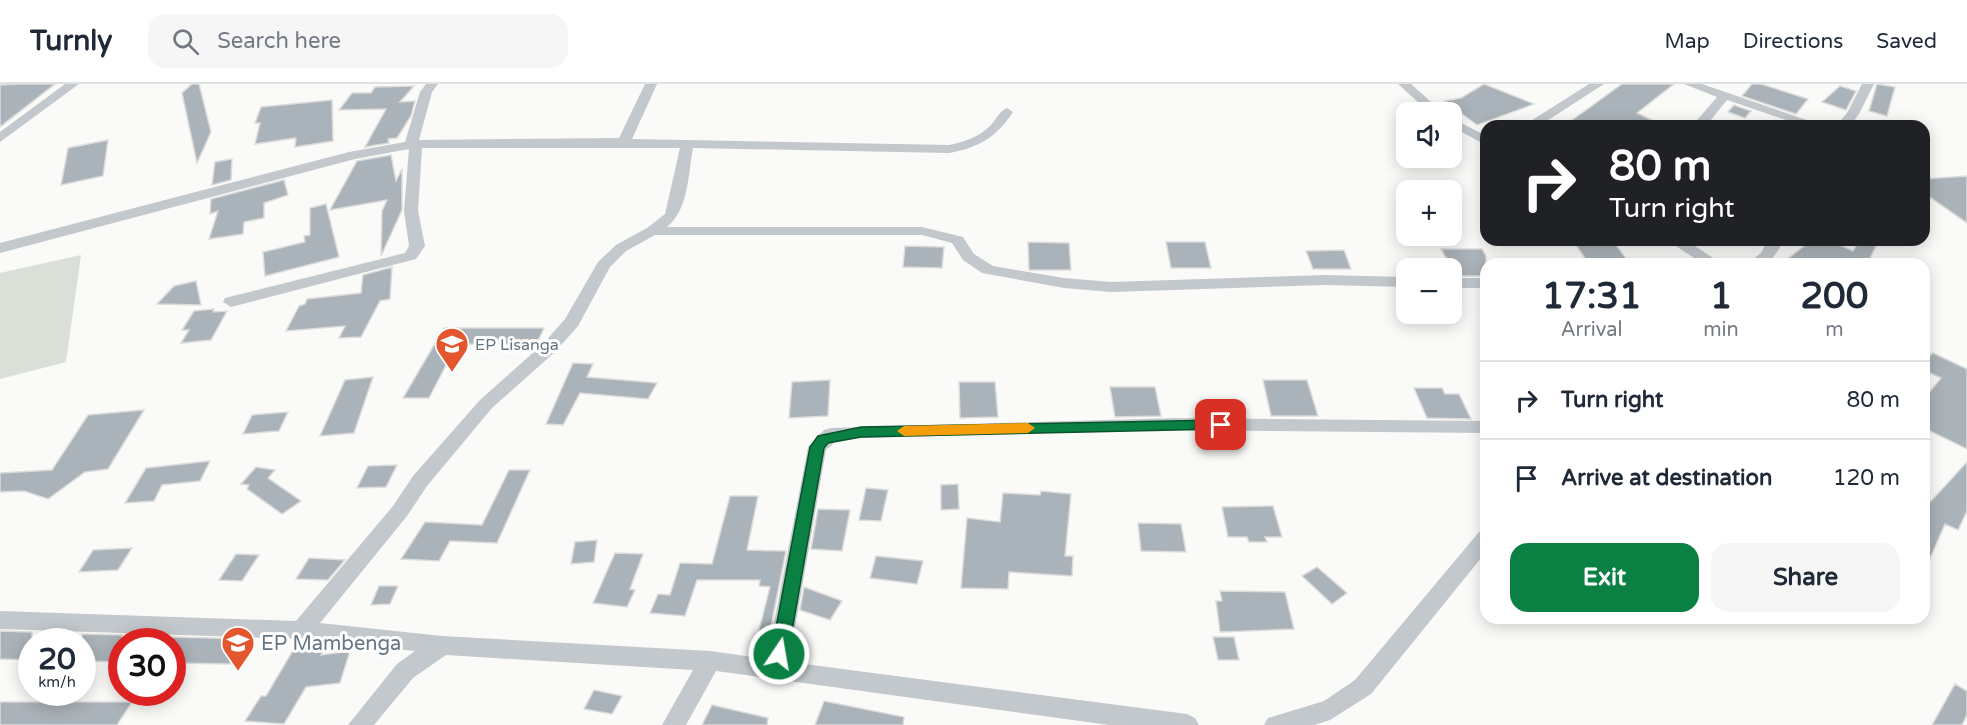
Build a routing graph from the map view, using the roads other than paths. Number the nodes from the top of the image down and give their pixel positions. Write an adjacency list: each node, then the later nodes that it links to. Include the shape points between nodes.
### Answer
1 (73, 84): 16 (street)
2 (432, 84): 19 (street, via 426,92)
3 (651, 84): 18 (street)
4 (1404, 84): 9 (street)
5 (1598, 84): 11 (street)
6 (1690, 84): 8 (street)
7 (1868, 84): 14 (street)
8 (1724, 96): 12 (street); 13 (street)
9 (1425, 102)
10 (1007, 112): 20 (street, via 999,126 982,140 968,147 949,149)
11 (1540, 120)
12 (1704, 120)
13 (1798, 120)
14 (1848, 120)
15 (1462, 128): 17 (street)
16 (0, 138)
17 (1480, 138)
18 (623, 143): 19 (street); 20 (street)
19 (414, 144): 24 (street, via 354,155); 30 (street, via 411,211 417,246 411,256)
20 (687, 145): 21 (street, via 671,216)
21 (652, 231): 27 (street, via 922,231 957,240 968,257 988,270 1111,287 1324,280); 34 (street, via 621,248 603,265 572,322 486,404)
22 (1686, 246): 25 (street)
23 (1773, 246): 26 (street)
24 (0, 248)
25 (1704, 258)
26 (1764, 258)
27 (1396, 282)
28 (1462, 283): 29 (street)
29 (1480, 283)
30 (231, 302)
31 (1480, 429): 38 (street, via 1163,424 831,435 817,447)
32 (1480, 545): 43 (street, via 1363,687 1330,710)
33 (0, 620): 34 (street)
34 (301, 630): 35 (street)
35 (414, 642): 36 (street); 39 (street)
36 (442, 645): 37 (street); 39 (street)
37 (710, 662): 38 (street); 41 (street)
38 (776, 670): 42 (street)
39 (405, 671): 40 (street)
40 (360, 725)
41 (674, 725)
42 (1187, 725)
43 (1276, 725)

